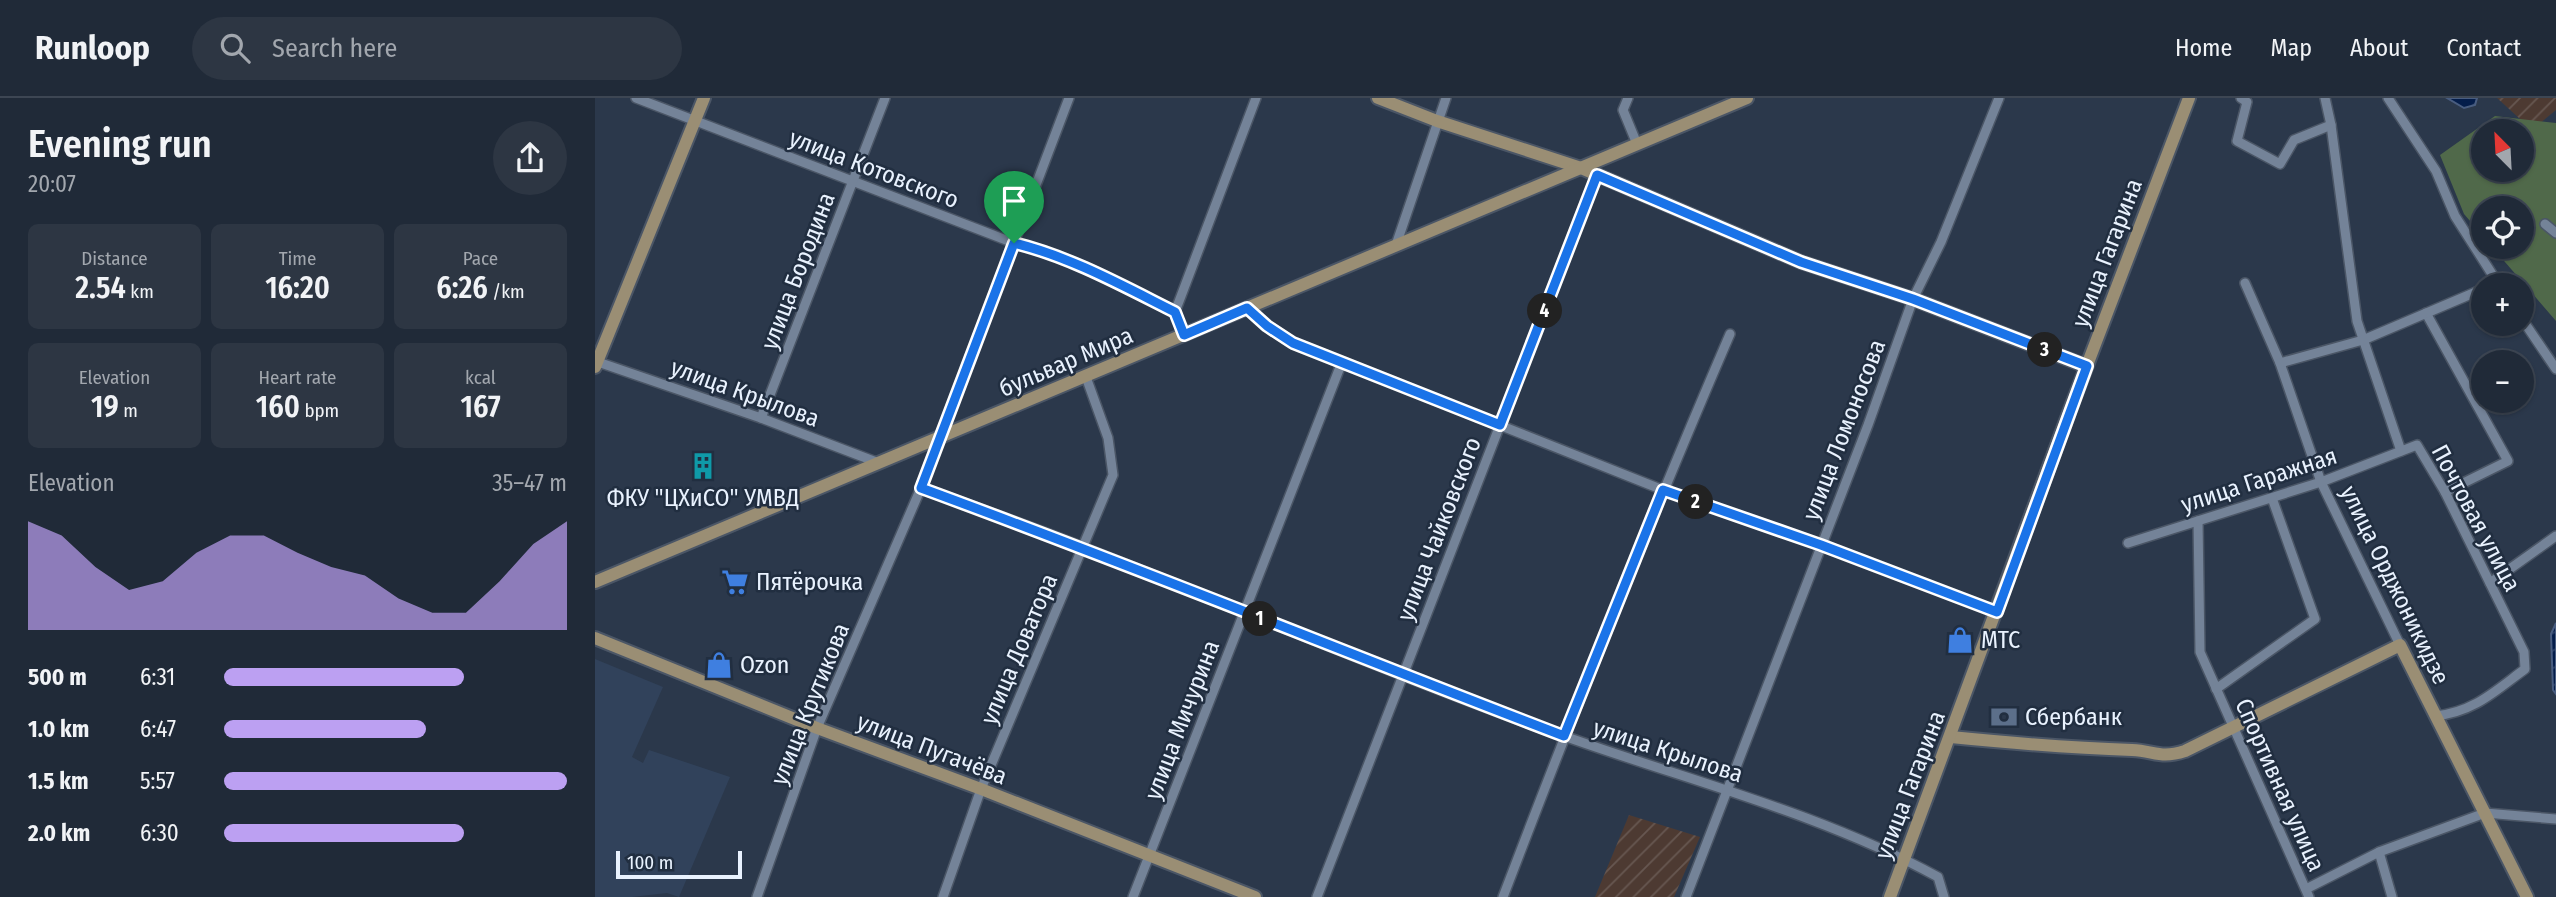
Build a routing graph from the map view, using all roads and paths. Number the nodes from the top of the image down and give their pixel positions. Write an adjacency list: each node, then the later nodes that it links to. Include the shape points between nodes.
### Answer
1 (635, 98): 15 (street, улица Котовского)
2 (704, 98): 15 (street)
3 (885, 98): 21 (street, улица Бородина)
4 (1069, 98): 24 (street)
5 (1256, 98): 31 (street)
6 (1378, 98): 16 (street)
7 (1446, 98): 16 (street)
8 (1628, 98): 18 (street, via 1623,110)
9 (1747, 98): 18 (street, бульвар Мира)
10 (1999, 98): 29 (street, улица Ломоносова)
11 (2189, 98): 40 (street, улица Гагарина)
12 (2241, 98): 17 (street, via 2247,102 2237,141 2280,164 2294,139)
13 (2325, 98): 17 (street, Почтовая улица)
14 (2388, 98): 26 (street, via 2436,172 2455,216)
15 (695, 121): 21 (street, улица Котовского); 38 (street)
16 (1437, 121): 19 (street); 25 (street)
17 (2331, 125): 36 (street, Почтовая улица)
18 (1637, 144): 19 (street, бульвар Мира)
19 (1581, 168): 20 (street); 25 (street, бульвар Мира)
20 (1597, 175): 29 (street, via 1801,262); 44 (street, улица Чайковского)
21 (853, 181): 24 (street, улица Котовского); 43 (street, улица Бородина)
22 (2545, 224): 23 (street)
23 (2556, 233)
24 (1014, 243): 31 (street, улица Котовского, via 1042,250); 45 (street)
25 (1396, 245): 30 (street, бульвар Мира)
26 (2490, 273)
27 (2245, 283): 39 (street, улица Орджоникидзе)
28 (2471, 294): 32 (street)
29 (1913, 299): 40 (street); 56 (street, улица Ломоносова)
30 (1247, 308): 34 (street, бульвар Мира); 37 (street, via 1293,343)
31 (1175, 312): 34 (street)
32 (2426, 313): 36 (street); 51 (street, via 2508,461)
33 (1730, 334): 50 (street)
34 (1184, 335): 42 (street, бульвар Мира)
35 (2534, 336): 41 (street)
36 (2363, 340): 39 (street); 46 (street, Почтовая улица)
37 (1342, 362): 44 (street); 61 (street, улица Мичурина)
38 (596, 363): 43 (street, улица Крылова)
39 (2280, 363): 48 (street, улица Орджоникидзе)
40 (2087, 366): 60 (street, улица Гагарина)
41 (2556, 369)
42 (1086, 377): 45 (street, бульвар Мира); 57 (street, улица Доватора, via 1108,438 1113,475)
43 (761, 418): 47 (street, улица Крылова)
44 (1500, 425): 50 (street); 64 (street, улица Чайковского)
45 (940, 439): 47 (street, бульвар Мира); 49 (street)
46 (2401, 451): 48 (street, улица Гаражная); 51 (street, Почтовая улица, via 2417,445)
47 (881, 463): 58 (street, бульвар Мира)
48 (2321, 482): 52 (street, улица Гаражная); 63 (street, улица Орджоникидзе)
49 (921, 488): 57 (street, улица Крылова); 67 (street, улица Крутикова)
50 (1663, 490): 56 (street); 69 (street)
51 (2445, 492): 59 (street, Почтовая улица)
52 (2272, 498): 53 (street, улица Гаражная); 65 (street, Спортивная улица, via 2315,618)
53 (2198, 521): 55 (street, улица Гаражная); 65 (street, Спортивная улица, via 2200,652)
54 (2556, 536): 59 (street)
55 (2128, 543)
56 (1821, 545): 60 (street); 72 (street, улица Ломоносова)
57 (1083, 547): 61 (street, улица Крылова); 71 (street, улица Доватора)
58 (595, 582)
59 (2490, 583): 66 (street, Почтовая улица, via 2524,652 2525,669 2476,706)
60 (1997, 612): 70 (street, улица Гагарина)
61 (1244, 613): 64 (street, улица Крылова); 76 (street, улица Мичурина)
62 (595, 638): 67 (street, улица Пугачёва)
63 (2400, 645): 66 (street, улица Орджоникидзе); 68 (street)
64 (1403, 674): 69 (street, улица Крылова); 83 (street, улица Чайковского)
65 (2216, 690): 68 (street, Спортивная улица)
66 (2435, 716): 73 (street, улица Орджоникидзе)
67 (817, 728): 71 (street, улица Пугачёва); 79 (street, улица Крутикова)
68 (2233, 728): 70 (street, via 2168,757); 78 (street, Спортивная улица)
69 (1564, 736): 72 (street, улица Крылова); 84 (street)
70 (1951, 737): 77 (street, улица Гагарина)
71 (981, 789): 76 (street, улица Пугачёва); 80 (street, улица Доватора)
72 (1727, 790): 77 (street, улица Крылова); 85 (street, улица Ломоносова)
73 (2486, 813): 74 (street); 75 (street); 89 (street, улица Орджоникидзе)
74 (2556, 819)
75 (2379, 852): 78 (street); 88 (street)
76 (1149, 857): 81 (street, улица Мичурина); 82 (street, улица Пугачёва)
77 (1904, 859): 86 (street, улица Гагарина); 87 (street, улица Крылова, via 1938,877)
78 (2307, 893)
79 (757, 897)
80 (943, 897)
81 (1133, 897)
82 (1255, 897)
83 (1317, 897)
84 (1503, 897)
85 (1686, 897)
86 (1890, 897)
87 (1944, 897)
88 (2392, 897)
89 (2527, 897)

